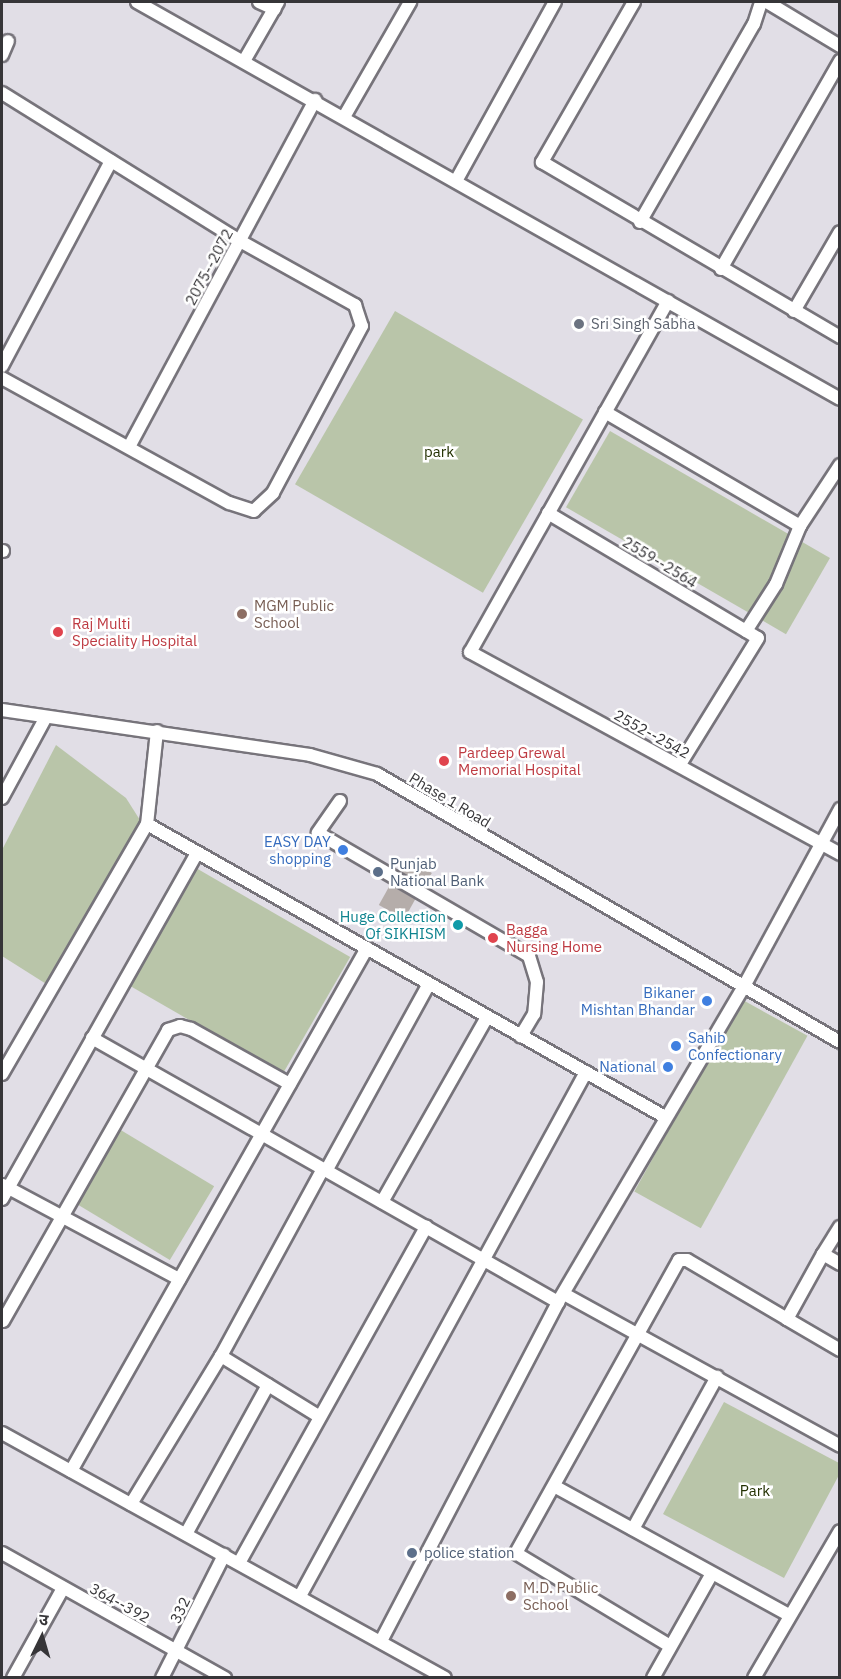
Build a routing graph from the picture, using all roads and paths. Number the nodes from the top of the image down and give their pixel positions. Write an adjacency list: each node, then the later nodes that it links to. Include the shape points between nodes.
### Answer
1 (137, 2): 12 (street)
2 (259, 2): 8 (street)
3 (410, 2): 16 (street)
4 (555, 2): 18 (street)
5 (634, 2): 19 (street, via 542,162)
6 (761, 2): 19 (street, via 754,24)
7 (766, 2): 10 (street)
8 (276, 5): 12 (street)
9 (8, 41): 11 (street)
10 (840, 46)
11 (2, 55)
12 (244, 61): 15 (street)
13 (840, 61): 22 (street)
14 (2, 93): 17 (street)
15 (315, 100): 16 (street); 21 (street, 2075--2072)
16 (344, 117): 18 (street)
17 (111, 161): 21 (street); 26 (street)
18 (456, 181): 23 (street)
19 (640, 222): 22 (street)
20 (840, 232): 24 (street)
21 (240, 241): 30 (street, 2075--2072); 30 (street, via 355,305 362,319 359,334 264,506 254,511 230,503)
22 (721, 269): 24 (street)
23 (668, 301): 28 (street); 29 (street)
24 (794, 311): 25 (street)
25 (840, 337)
26 (2, 366)
27 (2, 378): 30 (street)
28 (840, 399)
29 (605, 412): 32 (street); 33 (street)
30 (129, 447)
31 (840, 465): 33 (street)
32 (548, 513): 34 (street, 2559--2564); 38 (street, 2552--2542, via 470,652)
33 (800, 526): 34 (street, via 776,584)
34 (746, 630): 38 (street, 2559--2564, via 758,638)
35 (2, 710): 36 (street, Phase 1 Road)
36 (46, 717): 37 (street, Phase 1 Road); 39 (street)
37 (157, 731): 42 (street); 48 (street, Phase 1 Road, via 310,755 377,774)
38 (679, 766): 43 (street, 2552--2542)
39 (2, 798)
40 (340, 801): 50 (street, via 318,833 529,956 537,982 534,1014)
41 (840, 809): 43 (street)
42 (147, 824): 44 (street); 55 (street)
43 (820, 843): 45 (street, 2552--2542); 48 (street)
44 (197, 853): 46 (street); 51 (street)
45 (840, 854)
46 (367, 948): 47 (street); 56 (street)
47 (429, 984): 49 (street); 59 (street)
48 (743, 988): 52 (street, Phase 1 Road); 57 (street)
49 (487, 1017): 50 (street); 62 (street)
50 (521, 1036): 54 (street)
51 (92, 1038): 53 (street); 60 (street)
52 (840, 1042)
53 (144, 1068): 56 (street, via 168,1030 180,1026); 58 (street); 63 (street)
54 (586, 1072): 57 (street); 67 (street)
55 (2, 1074)
56 (290, 1084): 58 (street)
57 (665, 1117): 70 (street)
58 (261, 1135): 59 (street); 69 (street)
59 (324, 1170): 62 (street); 75 (street)
60 (5, 1186): 61 (street); 63 (street)
61 (2, 1199)
62 (382, 1202): 64 (street)
63 (60, 1215): 69 (street); 72 (street)
64 (426, 1227): 67 (street); 78 (street)
65 (840, 1227): 66 (street)
66 (823, 1254): 68 (street); 71 (street)
67 (484, 1259): 70 (street); 92 (street)
68 (840, 1264)
69 (179, 1279): 81 (street)
70 (561, 1298): 73 (street); 94 (street)
71 (787, 1319): 73 (street, via 683,1259); 74 (street)
72 (3, 1321)
73 (639, 1336): 76 (street); 82 (street)
74 (840, 1350)
75 (221, 1356): 77 (street); 83 (street)
76 (717, 1377): 80 (street); 84 (street)
77 (268, 1385): 78 (street); 86 (street)
78 (320, 1417): 89 (street)
79 (2, 1433): 81 (street)
80 (840, 1446)
81 (71, 1471): 83 (street)
82 (554, 1486): 84 (street); 95 (street, via 516,1556)
83 (132, 1504): 86 (street)
84 (633, 1529): 90 (street)
85 (840, 1531): 93 (street)
86 (186, 1534): 88 (street)
87 (2, 1553): 91 (street, 364--392)
88 (224, 1555): 89 (street); 96 (street, 332)
89 (239, 1563): 92 (street)
90 (711, 1575): 93 (street); 95 (street)
91 (63, 1588): 96 (street, 364--392); 97 (street)
92 (300, 1596): 94 (street)
93 (790, 1616): 102 (street)
94 (381, 1641): 100 (street)
95 (670, 1646): 101 (street)
96 (176, 1652): 98 (street, 332); 99 (street, 364--392)
97 (14, 1677)
98 (162, 1677)
99 (225, 1677)
100 (445, 1677)
101 (653, 1677)
102 (754, 1677)

